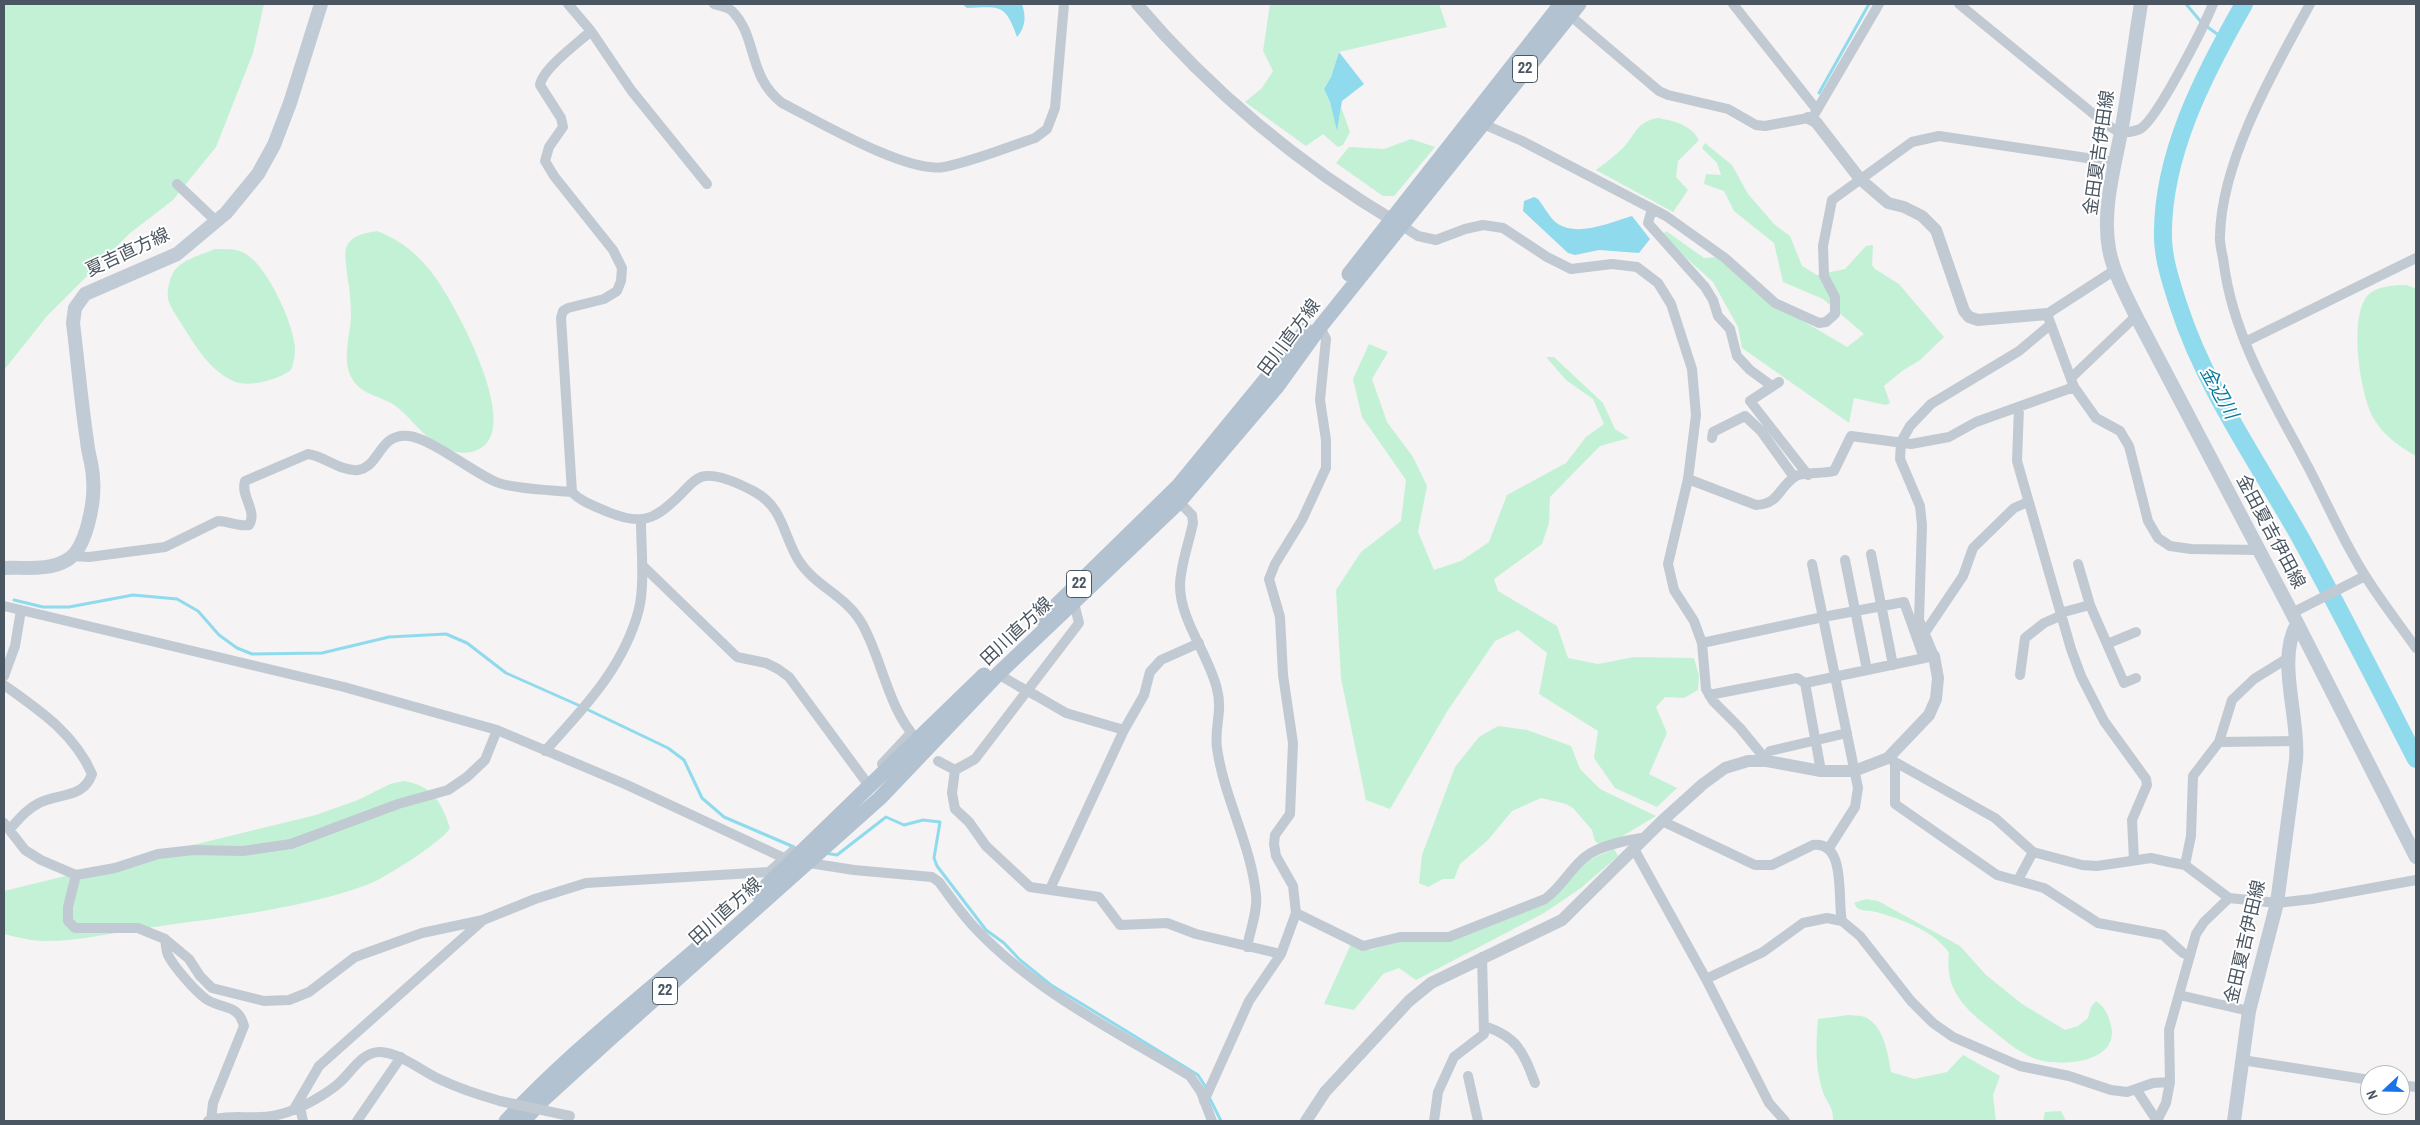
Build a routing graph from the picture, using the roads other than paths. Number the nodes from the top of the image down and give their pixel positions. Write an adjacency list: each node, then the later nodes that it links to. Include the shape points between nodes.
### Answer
1 (321, 4): 22 (main road, 夏吉直方線, via 274,145 258,174)
2 (568, 4): 13 (street)
3 (714, 4): 4 (street, via 732,10 745,32 761,79 769,93 782,103 874,150 924,167 942,167 1035,138 1047,129 1055,108)
4 (1064, 4)
5 (1137, 4): 23 (street, via 1166,38 1266,131)
6 (1733, 4): 14 (street)
7 (1879, 4): 14 (street)
8 (1959, 4): 16 (street)
9 (2141, 4): 16 (main road, 金田夏吉伊田線)
10 (2213, 4): 16 (street, via 2188,56 2155,111 2141,129)
11 (2310, 4): 29 (street, via 2243,139 2226,195 2220,235 2226,278)
12 (1565, 6): 14 (street, via 1668,96 1728,109 1756,125); 15 (main road, 田川直方線 / 22); 23 (main road, 田川直方線 / 22)
13 (591, 31): 20 (street, via 631,90); 37 (street, via 549,70 540,85 561,118 563,127 549,147 545,161 622,268 617,291 604,299 568,308 561,318)
14 (1813, 116): 18 (street)
15 (1481, 123): 21 (street); 23 (main road, 田川直方線 / 22)
16 (2121, 133): 17 (main road, 金田夏吉伊田線)
17 (2114, 162): 18 (street, via 1939,136 1912,142); 25 (main road, 金田夏吉伊田線, via 2108,225 2109,248)
18 (1860, 179): 21 (street, via 1832,200 1822,246 1824,276 1835,297 1835,314 1826,322 1819,323 1775,302 1725,258); 27 (street, via 1888,203 1922,216 1936,230 1964,311 1969,317 1978,320)
19 (177, 184): 22 (street)
20 (707, 184)
21 (1652, 209): 34 (street, via 1648,223 1705,287 1718,316 1730,329 1737,356 1750,370 1775,384 1750,402)
22 (216, 221): 43 (main road, 夏吉直方線, via 177,254 85,294 74,308 73,324 93,479 92,504 84,534)
23 (1396, 222): 28 (main road, 田川直方線 / 22); 36 (street, via 1418,236 1436,240 1483,225 1503,228 1547,257 1571,268 1612,264 1637,268 1658,283 1671,304 1692,369 1696,415); 134 (main road, 田川直方線 / 22, via 1179,485 1140,526 797,859 588,1042)
24 (2416, 258): 29 (street)
25 (2115, 270): 26 (main road, 金田夏吉伊田線); 27 (street)
26 (2136, 316): 30 (street); 41 (main road, 金田夏吉伊田線)
27 (2049, 320): 30 (street); 33 (street, via 2020,351 1931,404 1910,426)
28 (1320, 327): 38 (main road, 田川直方線 / 22, via 1276,388); 108 (street, via 1326,339 1320,400 1326,468 1269,579 1280,617 1283,676 1293,743 1290,814 1275,835 1274,844 1276,856 1293,886)
29 (2245, 342): 49 (street, via 2264,388)
30 (2072, 383): 31 (street); 41 (street, via 2096,418 2120,431 2129,446 2148,521 2158,538 2170,546 2191,549)
31 (2019, 407): 33 (street, via 1976,422 1949,436 1911,444); 39 (street, via 2017,461)
32 (1712, 438): 35 (street, via 1713,432 1745,416 1762,431)
33 (1902, 442): 34 (street, via 1851,436 1834,470); 60 (street, via 1900,459 1920,506 1920,620)
34 (1808, 475): 35 (street)
35 (1794, 477): 36 (street, via 1774,501 1756,505)
36 (1688, 479): 62 (street, via 1668,564 1674,590 1694,621)
37 (572, 492): 40 (street, via 577,498 620,517); 43 (street, via 499,483 424,441 400,436 389,439 361,470 351,470 308,454 245,481 243,489 252,512 249,525 218,521 165,547 89,557)
38 (1179, 502): 50 (main road, 田川直方線 / 22); 61 (street, via 1192,515 1194,523 1180,584 1181,597)
39 (2028, 502): 56 (street); 60 (street, via 2014,508 1973,548 1963,576)
40 (640, 521): 47 (street); 90 (street, via 669,506 703,476 716,477 747,489 770,503 782,519 799,561 850,605 862,623 893,698 913,735)
41 (2259, 550): 57 (main road, 金田夏吉伊田線)
42 (1871, 554): 53 (street)
43 (72, 556): 48 (main road, via 50,567)
44 (1845, 560): 55 (street)
45 (1812, 564): 58 (street)
46 (2078, 564): 51 (street)
47 (642, 565): 83 (street, via 639,608 626,647 607,680); 90 (street, via 737,657 778,668 789,677)
48 (4, 568)
49 (2365, 576): 57 (street); 64 (street)
50 (1074, 604): 69 (main road, 田川直方線 / 22); 87 (street, via 1079,623 975,759)
51 (2090, 605): 56 (street); 63 (street)
52 (4, 606): 54 (street)
53 (1882, 606): 55 (street); 65 (street, via 1904,602); 67 (street)
54 (21, 610): 71 (street, via 15,646); 77 (street, via 344,687)
55 (1855, 611): 58 (street); 68 (street)
56 (2060, 614): 70 (street, via 2025,638); 99 (street, via 2081,676 2100,713 2146,779 2147,785 2132,820)
57 (2296, 616): 66 (main road, 金田夏吉伊田線); 97 (main road, 金田夏吉伊田線)
58 (1823, 617): 62 (street); 72 (street)
59 (2136, 632): 63 (street)
60 (1924, 634): 65 (street)
61 (1199, 643): 78 (street, via 1155,665 1144,696); 112 (street, via 1218,691 1221,708 1216,746 1251,864 1256,896)
62 (1702, 643): 76 (street, via 1706,689)
63 (2107, 644): 73 (street, via 2124,683)
64 (2416, 648)
65 (1929, 657): 67 (street); 86 (street, via 1938,678 1936,699 1929,715)
66 (2288, 658): 81 (main road, 金田夏吉伊田線); 82 (street, via 2254,679 2232,700)
67 (1893, 665): 68 (street)
68 (1867, 670): 72 (street)
69 (998, 674): 78 (street, bridge, via 1066,713); 100 (main road, 田川直方線 / 22, via 880,798)
70 (2020, 675)
71 (4, 676)
72 (1836, 676): 74 (street); 79 (street)
73 (2136, 678)
74 (1805, 683): 76 (street, via 1797,678); 80 (street)
75 (4, 685): 92 (street, via 64,731 92,774 88,785 76,792 41,802)
76 (1710, 695): 84 (street)
77 (497, 730): 83 (street); 102 (street, via 485,760 448,790 398,804 291,844 243,851 194,850 158,854 115,868)
78 (1124, 730): 105 (street)
79 (1847, 733): 80 (street); 89 (street)
80 (1817, 740): 84 (street); 88 (street)
81 (2298, 741): 82 (street); 107 (main road, 金田夏吉伊田線)
82 (2219, 742): 101 (street, via 2193,776 2191,836)
83 (545, 751): 98 (street, via 625,784)
84 (1768, 756): 88 (street); 91 (street, via 1726,768)
85 (938, 761): 87 (street)
86 (1891, 761): 89 (street); 96 (street, via 1995,818); 103 (street, via 1895,804 1997,875)
87 (955, 770): 105 (street, via 952,793 955,809 986,846 1030,887)
88 (1821, 771): 89 (street)
89 (1854, 771): 94 (street, via 1858,788 1855,807)
90 (867, 783): 98 (street)
91 (1662, 821): 93 (street); 94 (street, via 1755,865 1772,865 1813,845)
92 (7, 826): 102 (street, via 25,850)
93 (1648, 837): 95 (street); 108 (street, via 1621,841 1585,857 1545,899 1450,937 1400,937 1363,946)
94 (1828, 848): 110 (street, via 1836,860)
95 (1634, 849): 115 (street, via 1562,920); 116 (street)
96 (2034, 852): 99 (street, via 2082,866); 103 (street)
97 (2416, 857)
98 (784, 858): 109 (street, via 769,872 586,882)
99 (2134, 860): 101 (street, via 2151,858)
100 (809, 863): 127 (street, via 932,877 975,929 1020,968 1047,989 1190,1076); 135 (main road, 田川直方線 / 22, via 604,1044)
101 (2185, 865): 106 (street)
102 (76, 875): 111 (street, via 68,907 68,921 75,928 138,928)
103 (2018, 880): 114 (street, via 2056,894 2098,922 2163,935)
104 (2416, 880): 107 (street, via 2312,900)
105 (1050, 888): 112 (street, via 1099,897 1120,925 1167,923)
106 (2229, 898): 107 (street); 114 (street, via 2204,922 2196,934)
107 (2277, 903): 118 (main road, 金田夏吉伊田線)
108 (1296, 913): 113 (street)
109 (483, 920): 111 (street, via 422,933 355,957 309,992 289,1000 264,1001 212,988 189,958); 128 (street, via 319,1066)
110 (1842, 921): 116 (street, via 1827,918 1803,923 1763,952); 126 (street, via 1860,936 1911,1001 1953,1037 2020,1066 2069,1076 2111,1090 2127,1092)
111 (165, 940): 131 (street, via 167,954 193,987 207,1000 235,1010 244,1026)
112 (1247, 947): 113 (street)
113 (1281, 954): 127 (street, via 1249,1001)
114 (2190, 956): 117 (street)
115 (1482, 957): 119 (street); 137 (street, via 1431,983 1409,1001 1325,1092)
116 (1706, 979): 140 (street, via 1769,1104)
117 (2179, 995): 118 (street); 124 (street, via 2169,1030)
118 (2249, 1011): 121 (main road, 金田夏吉伊田線)
119 (1484, 1026): 125 (street, via 1498,1030 1522,1049); 138 (street, via 1480,1039 1454,1057 1438,1092)
120 (400, 1057): 128 (street, via 380,1052 369,1055 339,1083); 129 (street, bridge, via 477,1095); 133 (street)
121 (2242, 1060): 123 (street); 141 (main road, 金田夏吉伊田線)
122 (1468, 1076): 139 (street)
123 (2360, 1078)
124 (2170, 1082): 126 (street); 126 (street, via 2166,1103 2156,1121)
125 (1535, 1083)
126 (2136, 1089)
127 (1204, 1101): 136 (street)
128 (297, 1108): 130 (street, via 262,1117); 132 (street)
129 (570, 1116)
130 (231, 1119): 131 (street)
131 (210, 1120)
132 (303, 1121)
133 (357, 1121)
134 (506, 1121)
135 (523, 1121)
136 (1212, 1121)
137 (1306, 1121)
138 (1434, 1121)
139 (1478, 1121)
140 (1785, 1121)
141 (2234, 1121)

